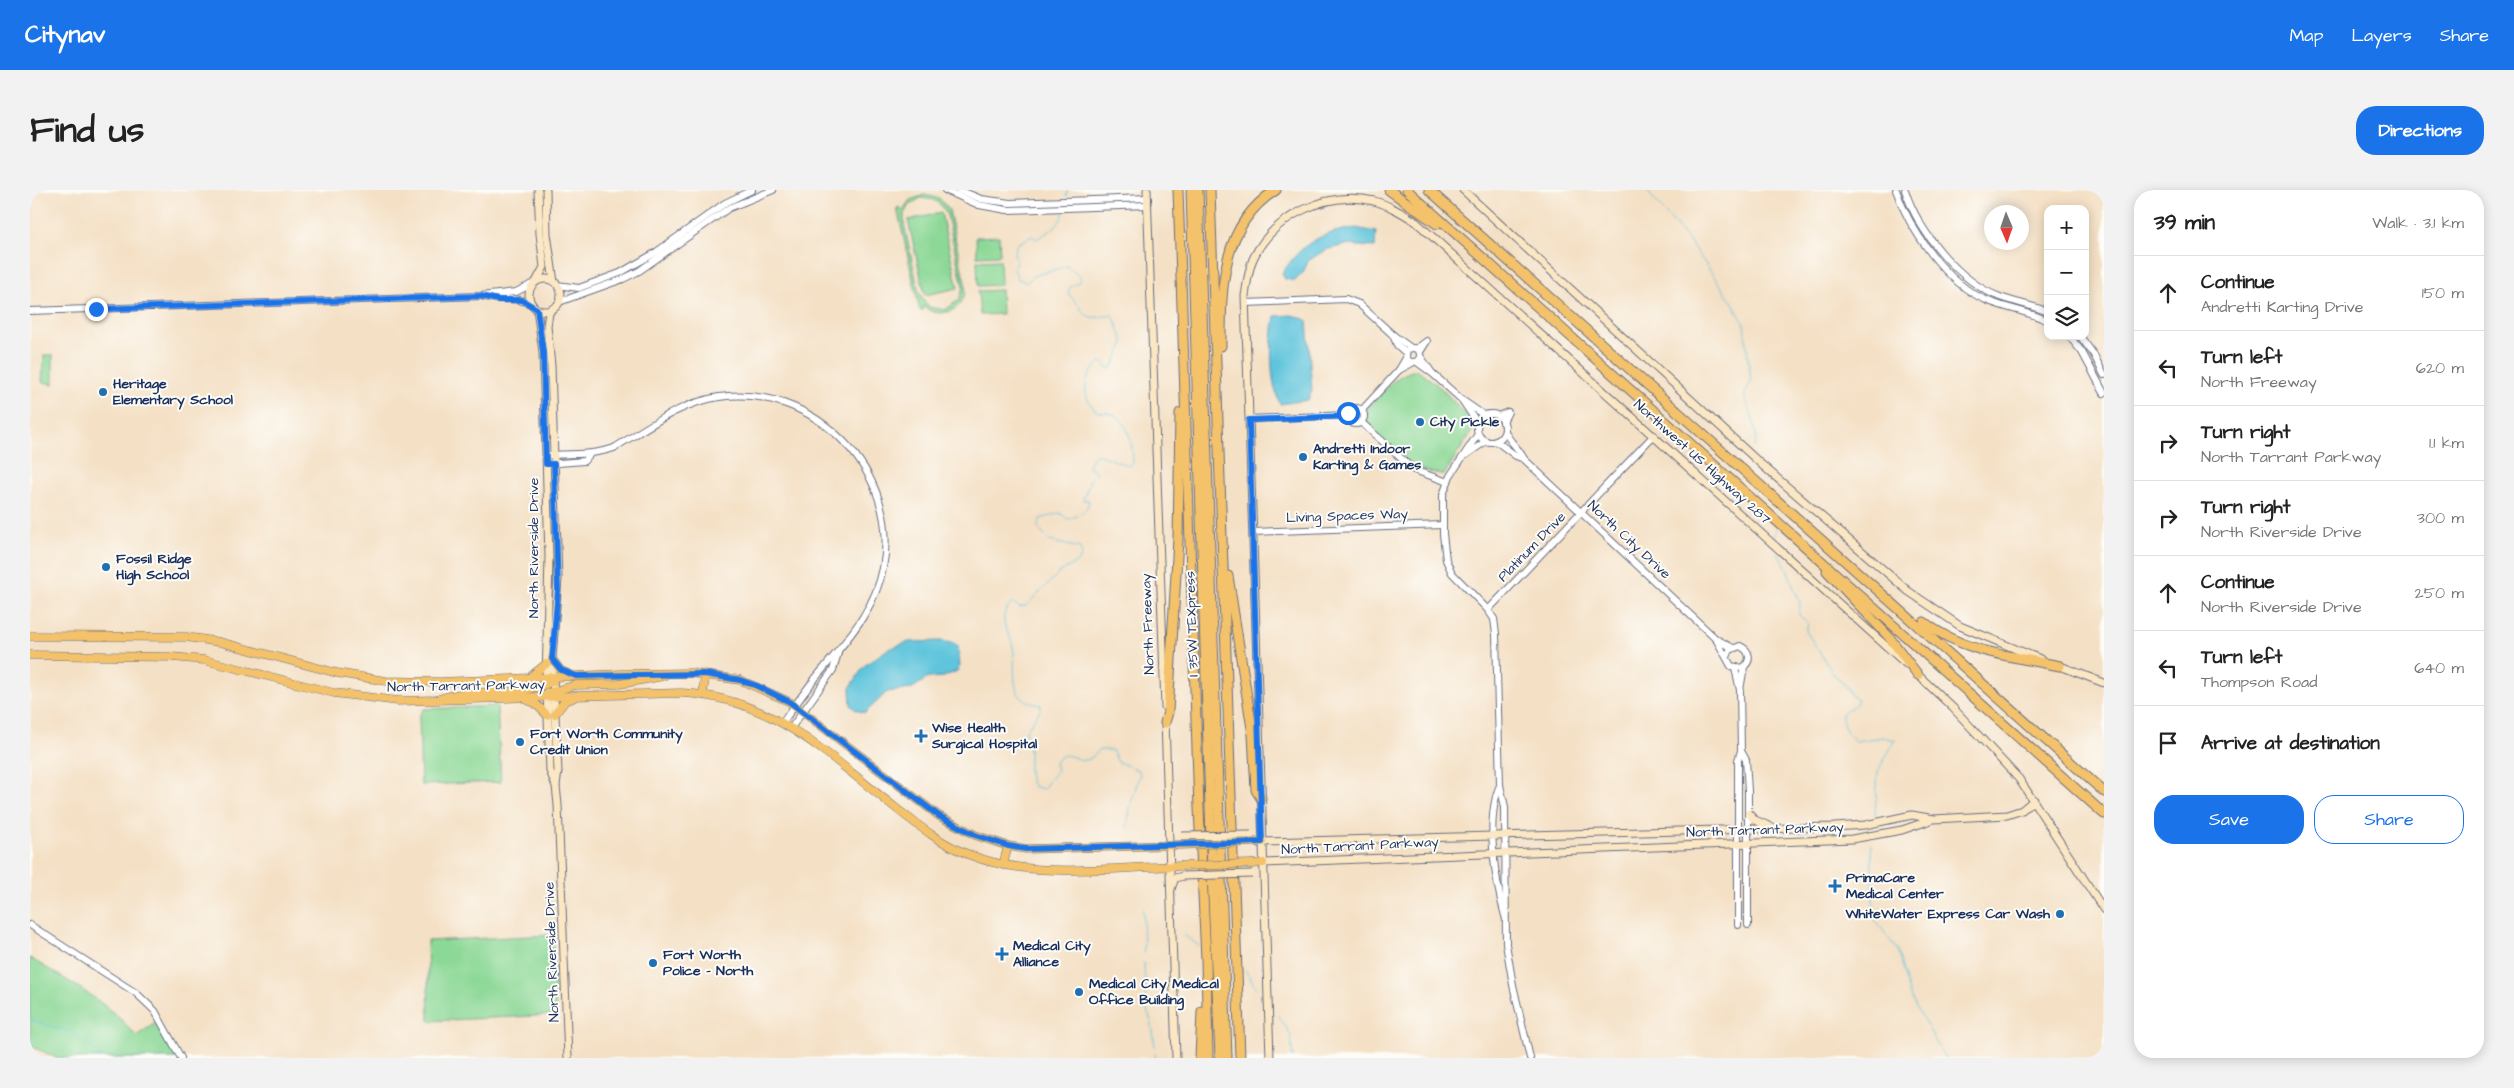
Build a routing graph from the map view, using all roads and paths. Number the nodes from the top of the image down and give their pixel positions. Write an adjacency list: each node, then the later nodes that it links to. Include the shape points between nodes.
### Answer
1 (538, 190): 26 (main road, North Riverside Drive, via 544,267)
2 (546, 190): 27 (main road, via 547,234)
3 (752, 190): 22 (street)
4 (772, 190): 22 (street)
5 (945, 190): 20 (street)
6 (959, 190): 20 (street)
7 (1148, 190): 21 (main road, North Freeway)
8 (1173, 190): 23 (highway, via 1176,222)
9 (1178, 190): 23 (highway)
10 (1191, 190): 141 (highway, I 35W TEXpress)
11 (1198, 190): 135 (highway, I 35W TEXpress)
12 (1210, 190): 58 (highway)
13 (1276, 190): 58 (highway, via 1248,214 1232,242 1227,259 1221,314 1223,449)
14 (1389, 190): 24 (highway)
15 (1407, 190): 24 (highway)
16 (1429, 190): 68 (highway)
17 (1463, 190): 77 (main road, via 1762,464 1908,591 1960,626)
18 (1896, 190): 35 (street, via 1913,226 1959,283 1986,300)
19 (1905, 190): 34 (street, via 1916,217 1967,279 2000,297)
20 (974, 200): 21 (street, via 1007,210 1030,205)
21 (1148, 202): 97 (main road, North Freeway)
22 (721, 209): 25 (street, via 659,258)
23 (1180, 228): 36 (highway)
24 (1470, 248): 67 (highway)
25 (622, 276): 27 (street, via 579,288); 30 (street)
26 (534, 282): 27 (main road, via 546,278); 28 (street, via 516,292); 31 (main road, North Riverside Drive, via 528,294)
27 (556, 283): 30 (main road, via 561,295)
28 (481, 296): 31 (street, via 522,300); 33 (street)
29 (1245, 300): 39 (street, via 1346,299 1359,304); 46 (main road); 51 (main road, Northwest US Highway 287, via 1253,259 1278,225 1296,212 1319,202 1345,198 1395,208 1415,221)
30 (559, 302): 32 (main road)
31 (534, 306): 32 (main road, via 544,311); 56 (main road, North Riverside Drive, via 543,352)
32 (552, 309): 54 (main road, North Riverside Drive, via 547,326)
33 (30, 311)
34 (2044, 311)
35 (2044, 319)
36 (1183, 331): 97 (highway, via 1180,339 1178,539); 133 (highway)
37 (2072, 340): 41 (street)
38 (2083, 340): 40 (street)
39 (1414, 355): 42 (street); 43 (street)
40 (2104, 375)
41 (2104, 393)
42 (1462, 400): 45 (street); 48 (street)
43 (1362, 410): 44 (street, via 1352,408); 47 (street, via 1364,417)
44 (1347, 416): 46 (street); 47 (street, via 1351,423)
45 (1485, 416): 48 (street); 49 (street, via 1498,416 1504,422)
46 (1249, 420): 66 (main road)
47 (1361, 422): 62 (street, via 1414,470)
48 (1478, 424): 50 (street)
49 (1504, 431): 52 (street); 59 (street, North City Drive)
50 (1478, 434): 53 (street); 57 (street)
51 (1654, 435): 64 (street, Platinum Drive); 82 (main road, Northwest US Highway 287)
52 (1496, 441): 53 (street); 59 (street, North City Drive)
53 (1486, 442): 57 (street)
54 (554, 454): 55 (street); 56 (street); 61 (main road, North Riverside Drive)
55 (590, 454): 61 (street, via 584,461); 73 (street, via 614,448 694,402 730,396 781,402 800,409 831,429 850,448 870,478 880,503 885,538 883,568 873,600)
56 (546, 455): 60 (main road, North Riverside Drive)
57 (1466, 455): 62 (street)
58 (1219, 458): 63 (highway)
59 (1524, 459): 64 (street, North City Drive)
60 (546, 464): 61 (street); 76 (main road, North Riverside Drive)
61 (554, 464): 76 (main road, North Riverside Drive, via 558,590)
62 (1448, 482): 65 (street, via 1443,495)
63 (1220, 500): 102 (highway, via 1225,511 1227,569 1253,736 1256,790); 134 (highway)
64 (1582, 513): 69 (street, Platinum Drive); 71 (street, North City Drive)
65 (1443, 525): 66 (street, Living Spaces Way); 69 (street, via 1446,560 1452,573)
66 (1253, 532): 102 (main road)
67 (1802, 542): 82 (highway, via 1889,637); 105 (highway)
68 (1876, 586): 77 (highway, via 1933,629 1963,644 1994,654); 101 (highway)
69 (1488, 610): 100 (street, via 1494,619 1496,634)
70 (30, 636): 84 (main road, North Tarrant Parkway, via 203,640 337,673 386,681)
71 (1716, 639): 72 (street, North City Drive); 75 (street, North City Drive)
72 (1733, 648): 75 (street); 78 (street, via 1740,646 1748,653 1749,660)
73 (839, 652): 93 (street, via 824,666); 94 (street, via 833,670)
74 (30, 655): 92 (main road, North Tarrant Parkway, via 204,660 334,693 398,702)
75 (1727, 657): 79 (street)
76 (549, 661): 83 (main road); 84 (main road); 85 (main road, North Riverside Drive)
77 (2060, 666): 86 (main road)
78 (1744, 667): 79 (street); 87 (street)
79 (1735, 668): 87 (street)
80 (670, 674): 81 (main road, North Tarrant Parkway); 83 (main road, North Tarrant Parkway); 88 (main road, via 619,684 576,685)
81 (705, 674): 89 (main road); 93 (main road, North Tarrant Parkway, via 749,683)
82 (1918, 675): 103 (main road, Northwest US Highway 287, via 2004,762)
83 (576, 676): 85 (main road, North Tarrant Parkway)
84 (528, 678): 85 (main road, North Tarrant Parkway)
85 (550, 680): 88 (main road, North Riverside Drive); 92 (main road, via 522,690 450,695)
86 (2104, 682)
87 (1740, 690): 99 (street)
88 (550, 695): 90 (main road, North Tarrant Parkway); 91 (main road, North Tarrant Parkway); 95 (main road, North Riverside Drive)
89 (703, 695): 90 (main road, North Tarrant Parkway); 96 (main road, North Tarrant Parkway, via 735,701)
90 (576, 697): 95 (main road, via 565,701)
91 (525, 699): 92 (main road, North Tarrant Parkway); 95 (main road)
92 (432, 701)
93 (795, 706): 94 (main road, North Tarrant Parkway); 96 (street)
94 (804, 712): 98 (street); 120 (main road, North Tarrant Parkway, via 939,816 975,835)
95 (551, 714): 137 (main road, North Riverside Drive, via 550,771 556,786)
96 (783, 722): 98 (main road, North Tarrant Parkway)
97 (1165, 723): 111 (main road, North Freeway)
98 (791, 728): 124 (main road, North Tarrant Parkway, via 938,840 970,855)
99 (1741, 752): 104 (street, via 1746,760); 109 (street, via 1738,760)
100 (1500, 785): 112 (street, via 1494,805); 113 (street)
101 (2104, 792)
102 (1261, 798): 107 (main road)
103 (2034, 800): 106 (main road, North Tarrant Parkway, via 2022,810 2007,815); 128 (main road, Northwest US Highway 287)
104 (1749, 813): 108 (main road, via 1753,819); 110 (street)
105 (2104, 814)
106 (1934, 819): 108 (main road, North Tarrant Parkway, via 1912,815 1865,825); 118 (main road, North Tarrant Parkway, via 1902,830 1852,839)
107 (1262, 828): 114 (main road); 116 (main road)
108 (1774, 828): 110 (main road, North Tarrant Parkway)
109 (1738, 829): 110 (main road, North Tarrant Parkway); 113 (main road, North Tarrant Parkway); 117 (street)
110 (1748, 829): 118 (street)
111 (1169, 831): 115 (main road); 119 (main road, North Freeway)
112 (1494, 836): 113 (main road, North Tarrant Parkway); 116 (main road, North Tarrant Parkway); 122 (street)
113 (1506, 836): 121 (street)
114 (1252, 838): 115 (main road, North Tarrant Parkway, bridge); 116 (main road, North Tarrant Parkway)
115 (1180, 840): 119 (main road, North Tarrant Parkway)
116 (1262, 842): 123 (main road)
117 (1738, 843): 118 (main road, North Tarrant Parkway); 121 (main road, North Tarrant Parkway); 131 (street)
118 (1748, 843): 132 (street)
119 (1169, 845): 120 (main road, North Tarrant Parkway, via 1026,849); 125 (main road, North Freeway)
120 (1008, 846): 124 (main road)
121 (1507, 852): 122 (main road, North Tarrant Parkway); 129 (street)
122 (1495, 853): 123 (main road, North Tarrant Parkway); 129 (street, via 1498,887)
123 (1263, 863): 125 (main road, North Tarrant Parkway, bridge); 126 (main road)
124 (1003, 865): 125 (main road, North Tarrant Parkway, via 1061,869)
125 (1169, 866): 127 (main road, North Freeway)
126 (1263, 880): 127 (main road, bridge, via 1252,874 1183,876 1175,878); 146 (main road)
127 (1170, 894): 138 (main road, North Freeway)
128 (2104, 910)
129 (1506, 919): 147 (street, via 1509,965)
130 (30, 924): 136 (street, via 136,993 155,1011)
131 (1738, 925)
132 (1748, 925)
133 (1206, 959): 139 (highway); 140 (highway)
134 (1238, 1010): 144 (highway); 145 (highway, via 1243,1024)
135 (1227, 1044): 142 (highway, I 35W TEXpress); 143 (highway)
136 (181, 1058)
137 (568, 1058)
138 (1176, 1058)
139 (1200, 1058)
140 (1208, 1058)
141 (1220, 1058)
142 (1227, 1058)
143 (1232, 1058)
144 (1240, 1058)
145 (1244, 1058)
146 (1270, 1058)
147 (1530, 1058)

